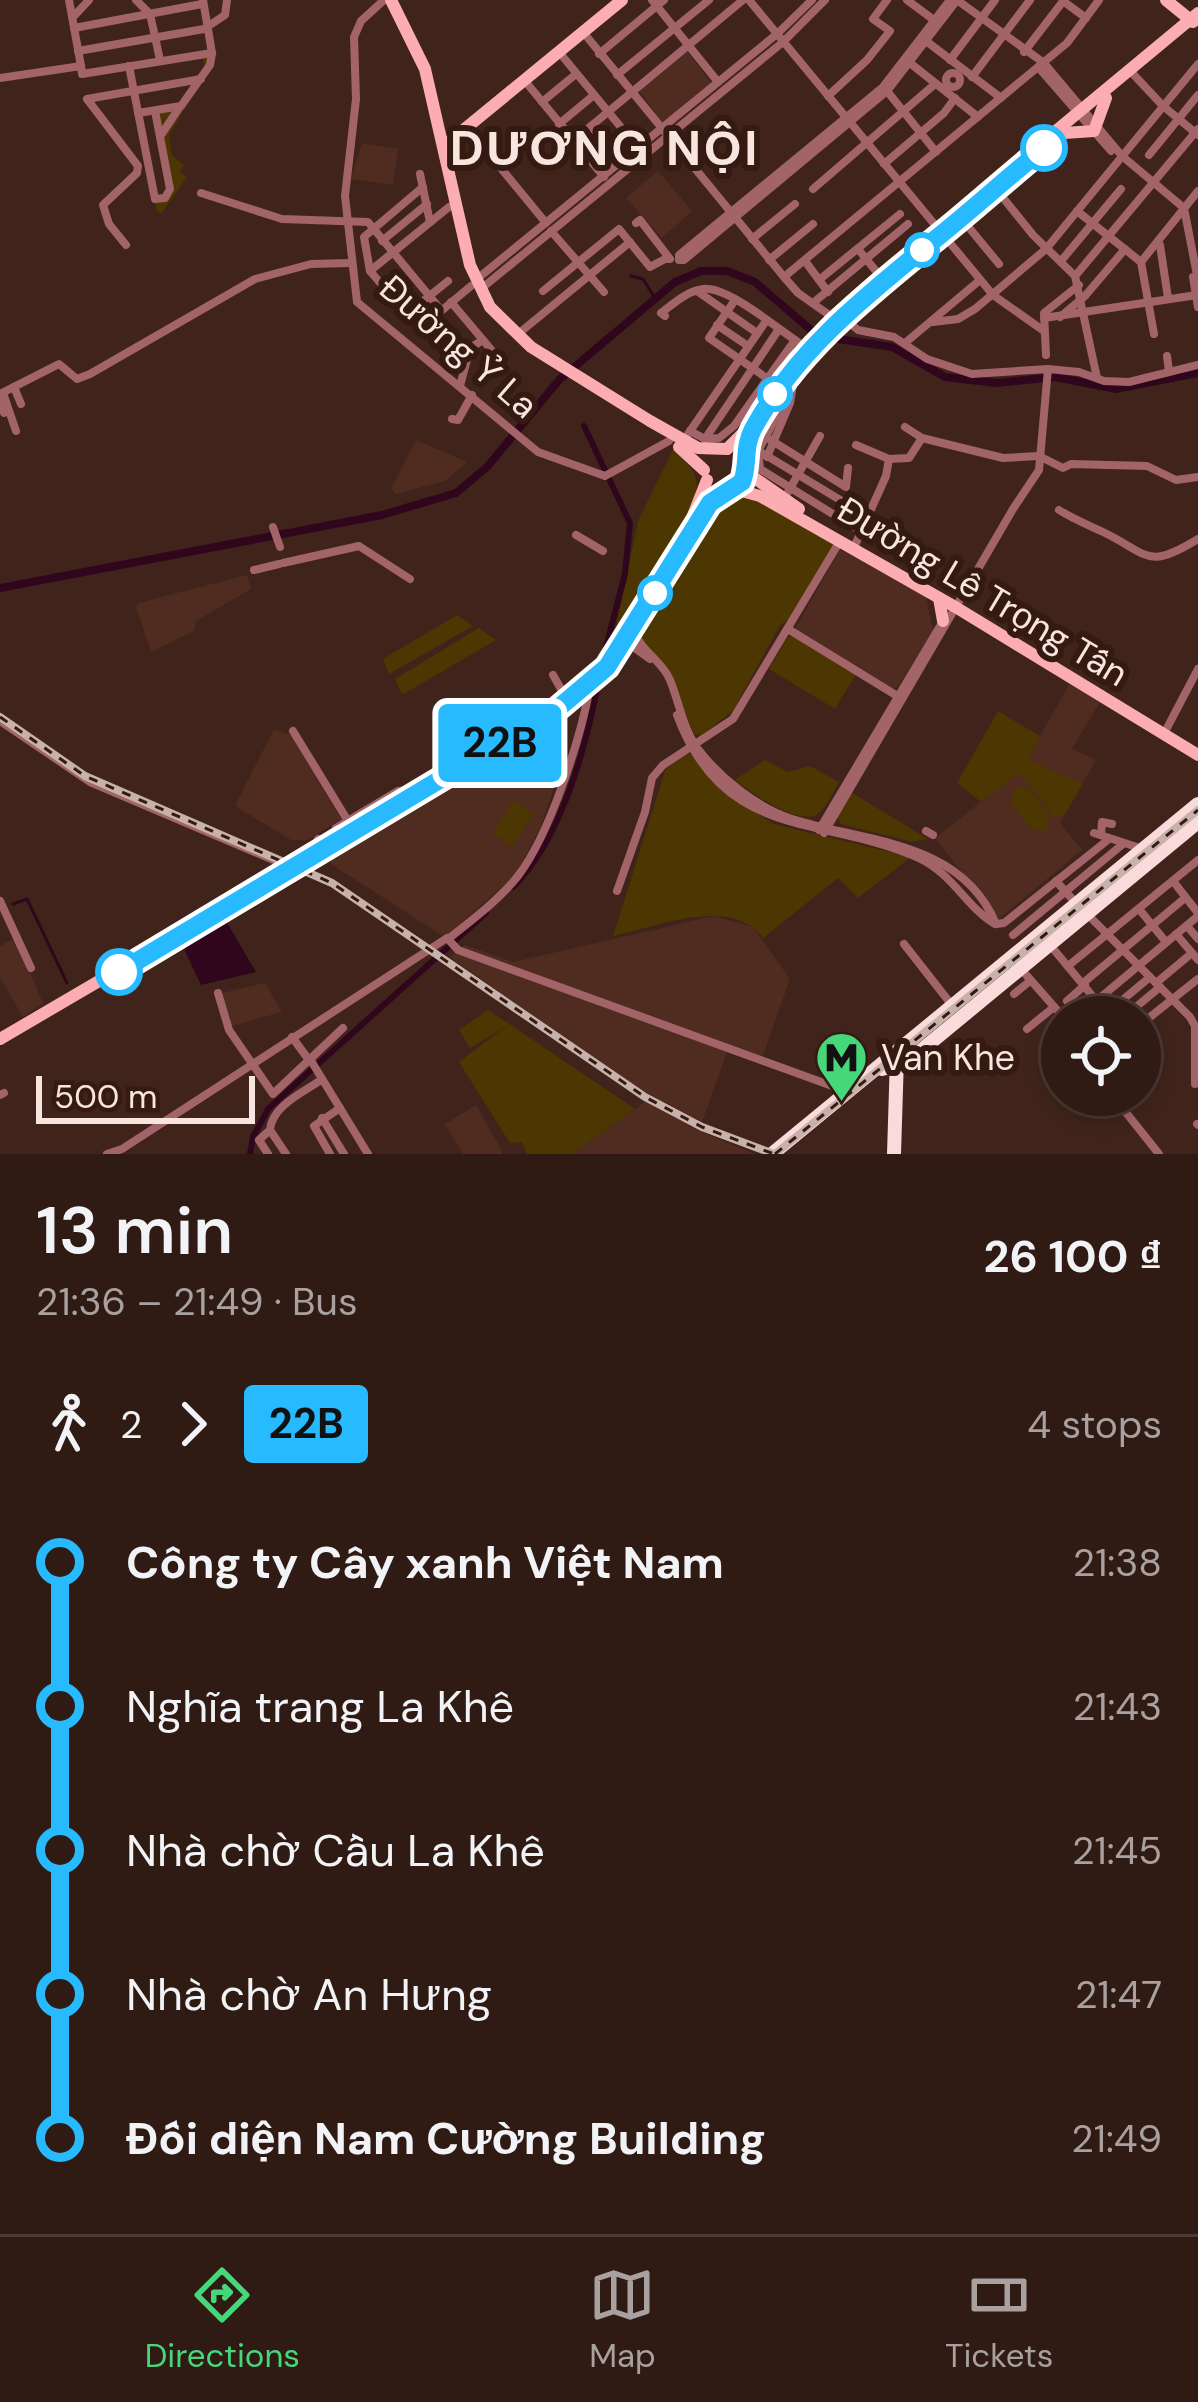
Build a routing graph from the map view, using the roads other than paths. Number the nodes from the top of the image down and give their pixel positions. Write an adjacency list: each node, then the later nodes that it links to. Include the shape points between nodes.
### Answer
1 (69, 0): 27 (street)
2 (89, 0): 27 (street)
3 (136, 0): 22 (street)
4 (226, 0): 28 (street, via 225,15)
5 (387, 0): 88 (main road, via 425,69); 107 (main road, via 422,75); 114 (street, Đường Ỷ La, via 354,37)
6 (609, 0): 37 (main road)
7 (622, 0): 30 (main road)
8 (709, 0): 29 (street)
9 (746, 0): 34 (street); 36 (street)
10 (812, 0): 34 (street)
11 (825, 0): 34 (street)
12 (886, 0): 66 (street, via 873,19 890,32)
13 (907, 0): 26 (street)
14 (954, 0): 25 (street); 26 (street); 35 (street)
15 (995, 0): 25 (street)
16 (1030, 0): 32 (street)
17 (1062, 0): 23 (street); 39 (street)
18 (1099, 0): 23 (street)
19 (1170, 1): 24 (main road); 31 (main road)
20 (202, 2): 22 (street); 28 (street)
21 (658, 2): 29 (street); 41 (street)
22 (150, 14): 27 (street); 33 (street)
23 (1086, 17): 45 (street)
24 (1196, 18): 31 (main road); 52 (main road)
25 (981, 19): 32 (street); 42 (street)
26 (934, 20): 79 (street)
27 (74, 23): 38 (street)
28 (205, 27): 33 (street); 40 (street)
29 (675, 28): 36 (street); 51 (street)
30 (583, 32): 37 (main road); 41 (street)
31 (1172, 33): 77 (main road)
32 (1003, 35): 39 (street); 53 (street)
33 (155, 37): 38 (street); 43 (street)
34 (780, 38): 57 (street); 66 (street); 83 (street)
35 (926, 41): 42 (street); 44 (street)
36 (689, 45): 57 (street); 63 (street)
37 (553, 50): 50 (street); 56 (main road)
38 (78, 51): 47 (street)
39 (1024, 52): 45 (street)
40 (212, 53): 43 (street); 55 (street)
41 (599, 54): 51 (street)
42 (950, 59): 49 (street)
43 (160, 61): 48 (street)
44 (910, 63): 58 (street); 62 (street)
45 (1039, 63): 68 (street); 77 (street)
46 (1198, 64): 71 (street)
47 (81, 66): 48 (street, via 82,74); 54 (street)
48 (129, 66): 61 (street)
49 (959, 72): 53 (street); 60 (street, via 958,84)
50 (576, 74): 64 (street); 69 (street)
51 (617, 75): 63 (street)
52 (1134, 75): 71 (street); 77 (main road)
53 (972, 76): 68 (street)
54 (0, 78)
55 (202, 79): 61 (street); 70 (street)
56 (523, 82): 69 (street); 80 (main road); 87 (street)
57 (718, 82): 83 (street)
58 (935, 84): 60 (street); 74 (street)
59 (506, 86): 80 (main road)
60 (947, 88): 67 (street)
61 (134, 90): 75 (street); 126 (street, via 87,99 138,166 103,205)
62 (886, 92): 74 (street); 79 (street)
63 (631, 93): 73 (street); 83 (street)
64 (594, 95): 73 (street); 81 (street)
65 (1198, 95): 78 (street)
66 (828, 96): 79 (street)
67 (955, 98): 76 (street); 85 (street)
68 (1000, 98): 76 (street)
69 (542, 102): 81 (street)
70 (181, 106): 72 (street); 86 (street)
71 (1162, 106): 78 (street); 93 (street)
72 (155, 111): 75 (street); 86 (street)
73 (608, 112): 82 (street); 90 (street)
74 (904, 112): 85 (street); 89 (street)
75 (138, 113): 86 (street, via 155,199 170,193)
76 (978, 117): 91 (street)
77 (1086, 119): 93 (street); 103 (main road); 120 (main road)
78 (1178, 119): 84 (street); 92 (street)
79 (847, 120): 89 (street); 111 (street)
80 (465, 124): 88 (main road); 118 (street)
81 (559, 124): 87 (street)
82 (591, 126): 87 (street); 94 (street)
83 (664, 132): 90 (street); 97 (street); 111 (street)
84 (1197, 132): 99 (street)
85 (921, 134): 91 (street); 95 (street)
86 (160, 137)
87 (569, 139): 97 (street)
88 (442, 140): 121 (main road)
89 (866, 143): 95 (street); 101 (street)
90 (638, 148): 94 (street)
91 (936, 152): 98 (street)
92 (1149, 155)
93 (1120, 158): 99 (street); 109 (street)
94 (620, 163): 97 (street)
95 (884, 164): 98 (street)
96 (420, 174): 100 (street)
97 (607, 180): 118 (street)
98 (899, 182): 120 (street); 135 (street)
99 (1152, 185): 108 (street); 122 (street)
100 (423, 187): 105 (street); 119 (street)
101 (813, 189)
102 (1121, 189): 113 (street)
103 (998, 192): 117 (street); 120 (main road); 129 (street)
104 (201, 194): 114 (street, via 283,219)
105 (427, 204): 112 (street); 124 (street)
106 (795, 204): 123 (street)
107 (449, 207): 112 (street); 121 (main road)
108 (1190, 207): 127 (street); 139 (street); 148 (street); 155 (street)
109 (1077, 211): 113 (street); 129 (street)
110 (899, 214): 128 (street)
111 (732, 215): 123 (street); 132 (street)
112 (430, 222): 131 (street)
113 (1092, 223): 122 (street); 136 (street)
114 (348, 224): 119 (street); 138 (street, Đường Ỷ La)
115 (813, 224): 134 (street)
116 (908, 224): 133 (street)
117 (966, 224): 120 (street); 140 (street)
118 (549, 227): 137 (street); 150 (street)
119 (372, 228): 124 (street); 141 (street, via 364,237)
120 (944, 232): 142 (main road); 146 (street); 173 (main road)
121 (458, 233): 150 (main road)
122 (1109, 236): 130 (street); 147 (street)
123 (752, 239): 134 (street)
124 (382, 241): 131 (street)
125 (630, 242): 132 (street, via 650,267); 137 (street, via 619,229); 143 (street)
126 (126, 244)
127 (1160, 244): 139 (street); 159 (street)
128 (860, 247): 133 (street); 145 (street)
129 (1046, 249): 136 (street); 156 (street)
130 (1125, 249): 139 (street); 158 (street)
131 (393, 253): 141 (street); 157 (street)
132 (671, 258): 132 (street, via 636,223 640,220)
133 (869, 258): 142 (street); 154 (street)
134 (769, 260): 144 (street)
135 (805, 261): 144 (street); 145 (street)
136 (1060, 261): 147 (street)
137 (579, 262): 143 (street); 152 (street)
138 (351, 263): 196 (street, Đường Ỷ La, via 357,302); 197 (street, via 255,278 77,379 59,364)
139 (1142, 263): 162 (street)
140 (999, 264)
141 (370, 271): 157 (street, via 407,314)
142 (882, 274): 173 (main road)
143 (589, 275): 153 (street); 179 (street)
144 (784, 277): 163 (street)
145 (819, 280): 154 (street)
146 (980, 280): 156 (street); 174 (street)
147 (1077, 280): 158 (street); 170 (street)
148 (1198, 280)
149 (448, 281): 157 (street)
150 (475, 285): 161 (street); 179 (main road); 190 (main road, via 503,332)
151 (697, 291): 160 (street); 166 (street); 168 (street)
152 (543, 292)
153 (604, 292)
154 (828, 292): 163 (street)
155 (1197, 294): 159 (street); 164 (street)
156 (993, 295): 174 (street, via 960,318); 177 (street)
157 (429, 296): 165 (street)
158 (1083, 298): 167 (street); 169 (street)
159 (1168, 298): 162 (street)
160 (734, 300): 166 (street); 171 (street)
161 (451, 302): 165 (street); 181 (street)
162 (1148, 302): 167 (street); 180 (street)
163 (812, 303): 173 (street)
164 (1198, 307)
165 (441, 310): 172 (street)
166 (725, 311): 175 (street); 178 (street)
167 (1085, 313): 169 (street); 194 (street)
168 (665, 316)
169 (1059, 317): 170 (street)
170 (1044, 318): 177 (street)
171 (766, 320): 176 (street); 178 (street)
172 (428, 322)
173 (832, 322): 182 (street); 183 (main road)
174 (933, 322): 182 (street)
175 (717, 325): 184 (street); 188 (street, via 709,338)
176 (779, 329): 183 (street); 191 (street)
177 (1044, 331): 186 (street)
178 (757, 333): 184 (street)
179 (517, 334): 190 (main road)
180 (1154, 334)
181 (483, 340): 185 (street); 196 (street, via 470,348)
182 (905, 343): 192 (street, via 972,374)
183 (804, 345): 195 (main road); 203 (main road)
184 (748, 346): 188 (street)
185 (494, 353)
186 (1046, 355)
187 (1166, 356): 193 (street)
188 (739, 359): 191 (street); 198 (street)
189 (1198, 365): 193 (street)
190 (557, 367): 210 (main road)
191 (753, 368): 195 (street); 202 (street)
192 (1048, 371): 194 (street); 217 (street)
193 (1169, 371): 194 (street, via 1129,382)
194 (1097, 378)
195 (771, 381): 206 (main road)
196 (460, 386): 199 (street, Đường Ỷ La)
197 (14, 387): 200 (street); 201 (street)
198 (715, 394): 202 (street); 210 (street)
199 (472, 395): 205 (street); 210 (street, Đường Ỷ La, via 538,452 610,474)
200 (1, 396): 204 (street); 208 (street)
201 (21, 404)
202 (729, 404): 206 (street); 212 (street)
203 (778, 409): 206 (main road); 213 (street)
204 (4, 412)
205 (452, 419)
206 (753, 424): 212 (street); 213 (street); 215 (main road); 216 (street); 221 (main road)
207 (905, 427): 211 (street)
208 (16, 431)
209 (820, 436): 220 (street)
210 (681, 438): 212 (street); 215 (main road, Đường Lê Trọng Tấn); 223 (main road, Đường Lê Trọng Tấn)
211 (922, 438): 217 (street, via 1003,458); 219 (street, via 909,458)
212 (705, 440)
213 (775, 442): 218 (street); 220 (street)
214 (856, 445): 219 (street)
215 (721, 450): 221 (main road, Đường Lê Trọng Tấn); 223 (main road)
216 (758, 451): 218 (street); 227 (street, via 760,470)
217 (1040, 456): 225 (street, via 1063,468 1147,466 1176,480); 241 (street, via 1036,479)
218 (767, 457): 224 (street)
219 (889, 459): 229 (street)
220 (808, 462): 222 (street, via 846,487); 224 (street)
221 (744, 466): 226 (main road); 227 (main road, Đường Lê Trọng Tấn)
222 (848, 469)
223 (705, 475): 226 (main road, Đường Lê Trọng Tấn, via 715,488); 235 (main road)
224 (799, 477): 227 (street); 229 (street)
225 (1198, 477)
226 (730, 490): 235 (main road); 236 (main road, Đường Lê Trọng Tấn, via 760,496)
227 (787, 495): 233 (main road, Đường Lê Trọng Tấn)
228 (1059, 510): 234 (street, via 1138,556 1171,556)
229 (868, 518): 230 (street); 233 (street)
230 (880, 524)
231 (273, 527): 237 (street)
232 (576, 536): 238 (street)
233 (859, 537): 241 (main road, Đường Lê Trọng Tấn)
234 (1198, 539)
235 (684, 540): 243 (main road); 257 (main road, via 603,662)
236 (840, 542): 241 (main road, Đường Lê Trọng Tấn); 244 (street)
237 (280, 548)
238 (603, 551)
239 (254, 570): 240 (street, via 359,546)
240 (410, 579)
241 (955, 606): 242 (main road); 242 (main road); 253 (main road, Đường Lê Trọng Tấn); 256 (main road, Đường Lê Trọng Tấn)
242 (946, 622): 251 (street)
243 (634, 627): 245 (main road); 255 (street, via 668,676)
244 (788, 629): 251 (street); 255 (street, via 733,718)
245 (620, 648): 248 (main road); 255 (street, via 632,646 658,668)
246 (1197, 672): 250 (street)
247 (553, 675): 249 (street)
248 (590, 685): 257 (main road); 285 (street, via 543,832 518,876)
249 (561, 688)
250 (1194, 690): 253 (street)
251 (900, 698): 261 (street)
252 (0, 721): 266 (street, via 90,782)
253 (1167, 728): 256 (main road, Đường Lê Trọng Tấn)
254 (292, 731): 262 (street)
255 (692, 747): 261 (street, via 744,794); 272 (street, via 652,778)
256 (1198, 750)
257 (479, 752): 258 (main road); 262 (main road)
258 (447, 775): 262 (main road); 264 (street)
259 (1198, 804): 265 (highway)
260 (1198, 821): 276 (highway)
261 (822, 829): 279 (street, via 904,845 955,873)
262 (340, 830): 264 (street); 264 (street, via 318,839 327,854); 273 (main road, bridge)
263 (1123, 844): 265 (street); 270 (street, via 1101,836); 276 (street)
264 (338, 847)
265 (1143, 849): 276 (highway)
266 (280, 861): 268 (street); 269 (street, via 297,870)
267 (1196, 867): 271 (street)
268 (262, 872)
269 (284, 879)
270 (1056, 881): 276 (street); 279 (street)
271 (1172, 881): 274 (street); 277 (street)
272 (617, 891)
273 (235, 898): 312 (main road, via 165,933); 312 (main road)
274 (1185, 898): 278 (street); 280 (street)
275 (0, 901): 294 (street)
276 (1076, 903): 282 (street); 286 (highway); 289 (highway)
277 (1138, 909): 280 (street); 282 (street)
278 (1198, 914): 281 (street)
279 (1000, 924): 286 (street)
280 (1151, 926): 287 (street); 290 (street)
281 (1186, 926): 283 (street); 284 (street)
282 (1107, 933): 290 (street); 293 (street)
283 (1176, 934): 287 (street); 291 (street)
284 (1198, 939)
285 (451, 942): 315 (street); 323 (street)
286 (1018, 942): 309 (highway)
287 (1166, 942): 292 (street)
288 (904, 944): 309 (street)
289 (1049, 944): 293 (street); 295 (highway)
290 (1123, 949): 292 (street); 298 (street)
291 (1195, 957): 297 (street)
292 (1138, 964): 297 (street); 304 (street)
293 (1068, 966): 298 (street)
294 (31, 968)
295 (1025, 974): 300 (street); 301 (street); 309 (highway)
296 (1198, 979): 307 (street)
297 (1155, 982): 305 (street); 306 (street); 307 (street)
298 (1084, 984): 302 (street); 303 (street)
299 (218, 993): 318 (street, via 229,1030)
300 (1014, 994)
301 (1045, 996)
302 (1072, 996)
303 (1093, 996)
304 (1101, 996)
305 (1135, 996)
306 (1143, 996)
307 (1173, 1000): 308 (street); 311 (street)
308 (1161, 1009)
309 (957, 1011): 317 (highway)
310 (1041, 1018): 314 (street)
311 (1194, 1018): 322 (street)
312 (25, 1024): 316 (main road)
313 (343, 1028): 319 (street)
314 (1028, 1029)
315 (292, 1037): 318 (street); 319 (street)
316 (0, 1039)
317 (900, 1060): 320 (highway); 321 (highway)
318 (252, 1063): 319 (street, via 273,1094); 329 (street)
319 (313, 1067): 324 (street); 326 (street)
320 (878, 1071): 321 (highway, via 890,1071); 323 (highway)
321 (898, 1083): 334 (highway)
322 (1195, 1084)
323 (857, 1089): 333 (highway)
324 (340, 1108): 327 (street); 328 (street, via 322,1118)
325 (1129, 1116): 335 (street)
326 (270, 1130): 330 (street, via 259,1140); 331 (street)
327 (359, 1139): 328 (street); 332 (street)
328 (338, 1153)
329 (107, 1154)
330 (266, 1154)
331 (286, 1154)
332 (368, 1154)
333 (772, 1154)
334 (894, 1154)
335 (1159, 1154)

